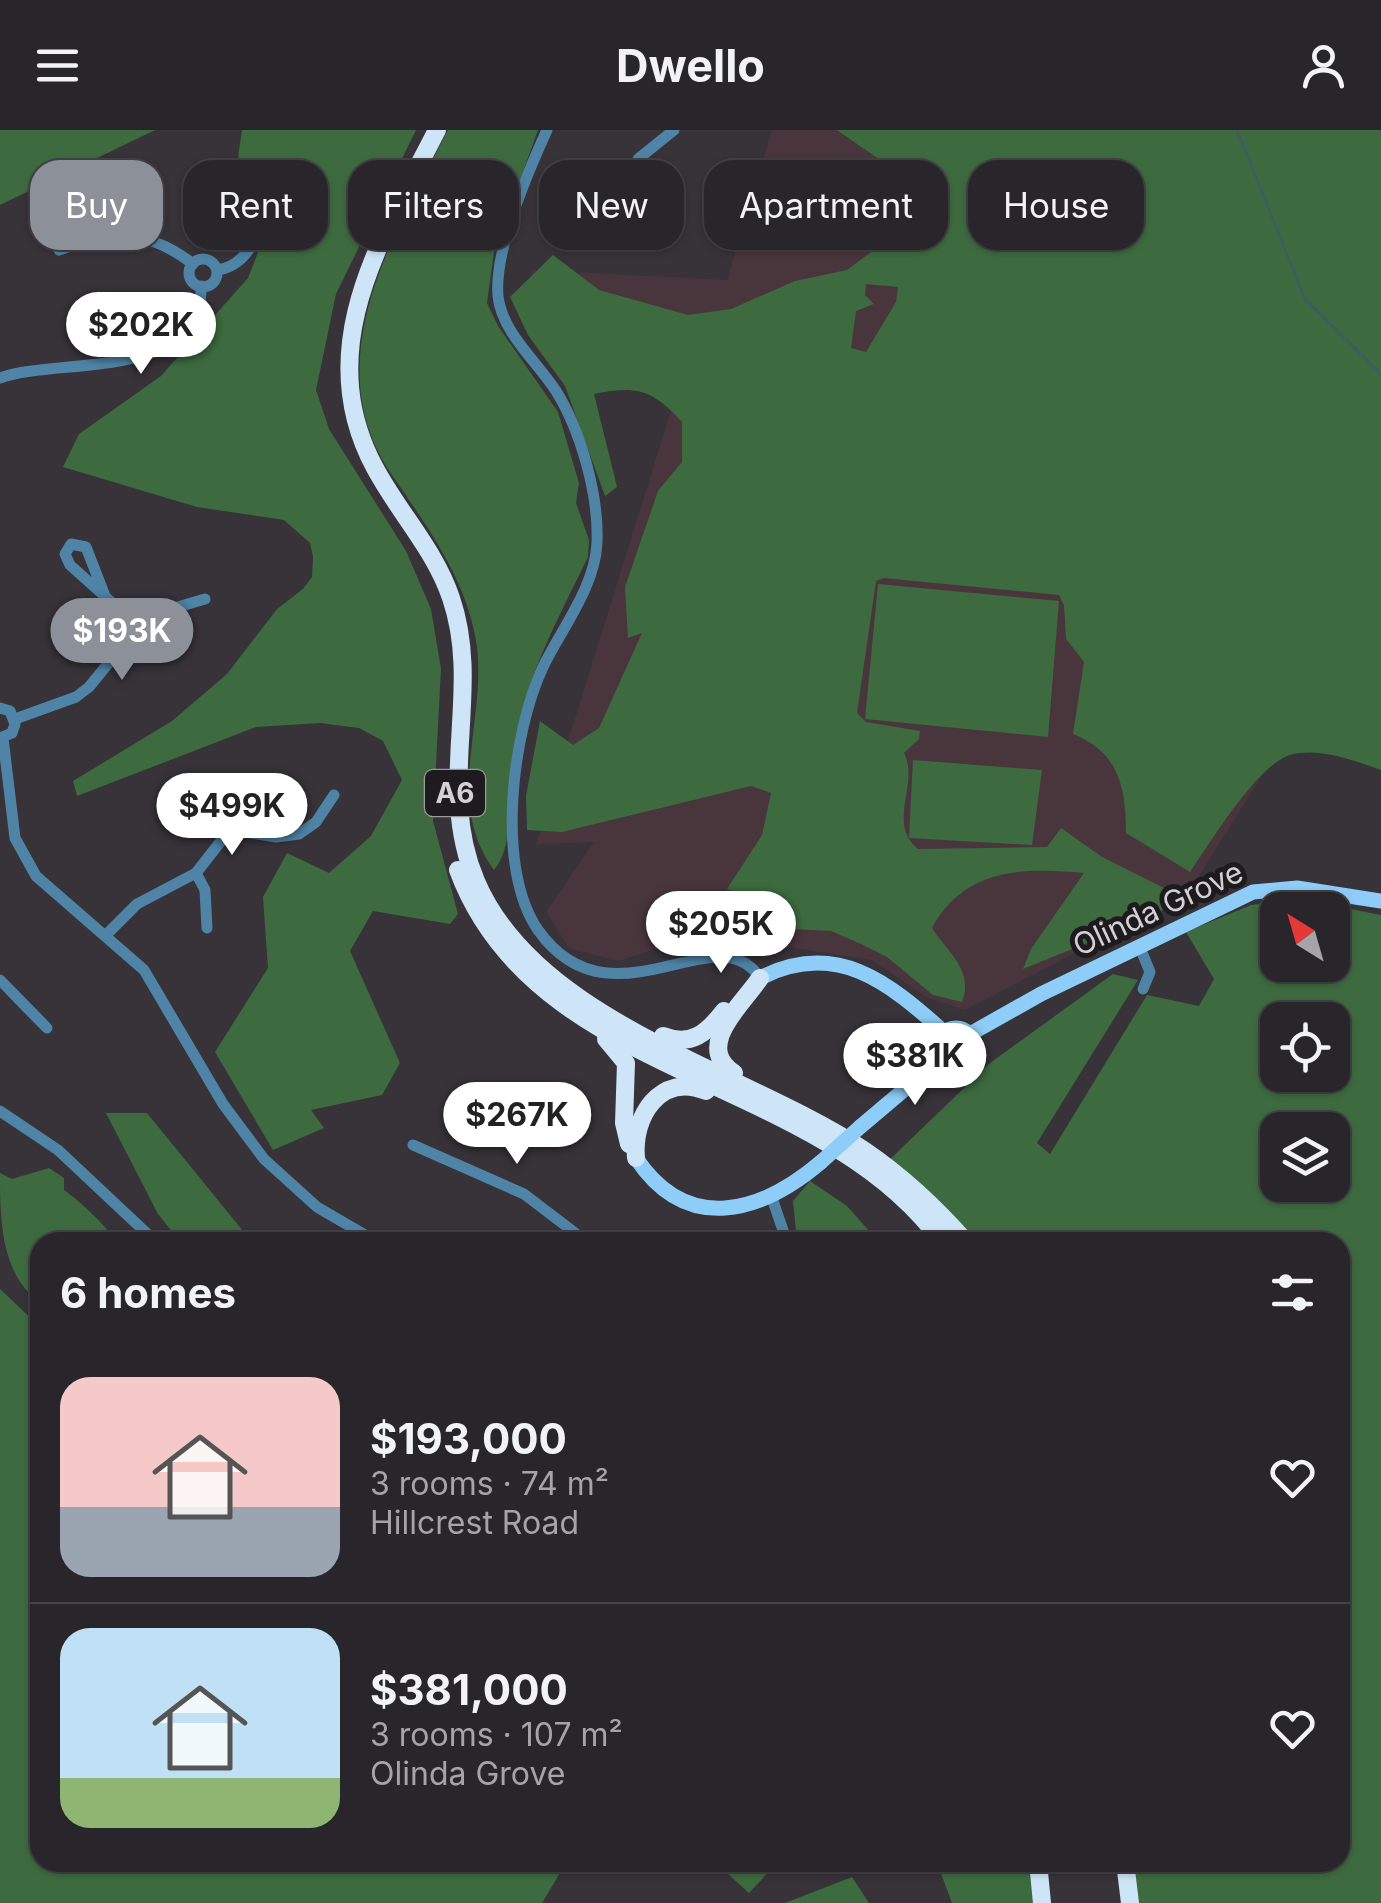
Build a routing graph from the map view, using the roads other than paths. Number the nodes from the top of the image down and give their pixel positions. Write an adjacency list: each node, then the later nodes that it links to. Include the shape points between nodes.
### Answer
1 (425, 130): 26 (highway, A6, via 347,291 338,333 338,392 359,461 444,610 451,669 444,798 459,871 490,934)
2 (437, 130): 26 (highway, A6, via 357,296 348,338 349,395 366,451 434,560 456,614 462,672 455,786 467,858 498,922)
3 (547, 130): 24 (street, via 510,233 498,292 510,328 567,413 586,470 597,540 588,579 528,712 514,827 518,890 544,938 581,967 631,976 728,956 747,962)
4 (674, 130): 5 (street)
5 (638, 160)
6 (163, 245): 8 (street)
7 (247, 250): 9 (street, via 231,267)
8 (192, 264): 9 (street, via 205,259); 10 (street, via 190,276)
9 (217, 270): 10 (street, via 214,281)
10 (201, 286): 11 (street, via 192,324 160,349 96,366)
11 (0, 378)
12 (105, 596): 12 (street, via 67,561 71,544 86,547); 14 (street)
13 (205, 599): 14 (street)
14 (136, 624): 16 (street, via 90,687)
15 (0, 708): 16 (street)
16 (15, 719): 17 (street, via 12,733)
17 (2, 738): 22 (street, via 21,855 60,902)
18 (334, 794): 19 (street, via 299,834 230,833)
19 (196, 872): 21 (street, via 205,890); 22 (street, via 138,904)
20 (1381, 901): 23 (main road, Olinda Grove, via 1265,889)
21 (207, 928)
22 (107, 934): 38 (street, via 152,980 223,1104 264,1159 328,1215)
23 (1139, 945): 27 (street, via 1150,972); 30 (main road, Olinda Grove)
24 (760, 978): 26 (highway, via 706,1032 684,1042); 29 (main road, via 795,964 838,963 874,978); 35 (highway, via 720,1036 723,1064 854,1137)
25 (0, 980): 28 (street)
26 (547, 984): 34 (highway, via 622,1054 628,1073 624,1123); 35 (highway, A6, via 837,1134); 42 (highway, A6, via 615,1035 847,1158)
27 (1143, 989)
28 (47, 1028)
29 (944, 1032): 30 (main road, via 955,1027); 31 (main road)
30 (970, 1034): 31 (main road, via 974,1046 965,1060)
31 (944, 1056): 36 (main road, bridge)
32 (0, 1111): 37 (street, via 68,1158)
33 (413, 1145): 39 (street, via 524,1194)
34 (636, 1158): 36 (main road, via 658,1184 700,1205 742,1208); 41 (highway, via 636,1126 648,1104 668,1090 696,1087 838,1159)
35 (913, 1188): 43 (highway, A6)
36 (772, 1198): 40 (street)
37 (146, 1232)
38 (358, 1232)
39 (574, 1232)
40 (784, 1232)
41 (924, 1232)
42 (933, 1232)
43 (956, 1232)
44 (1039, 1872): 46 (highway)
45 (1127, 1872): 47 (highway)
46 (1042, 1903)
47 (1130, 1903)

